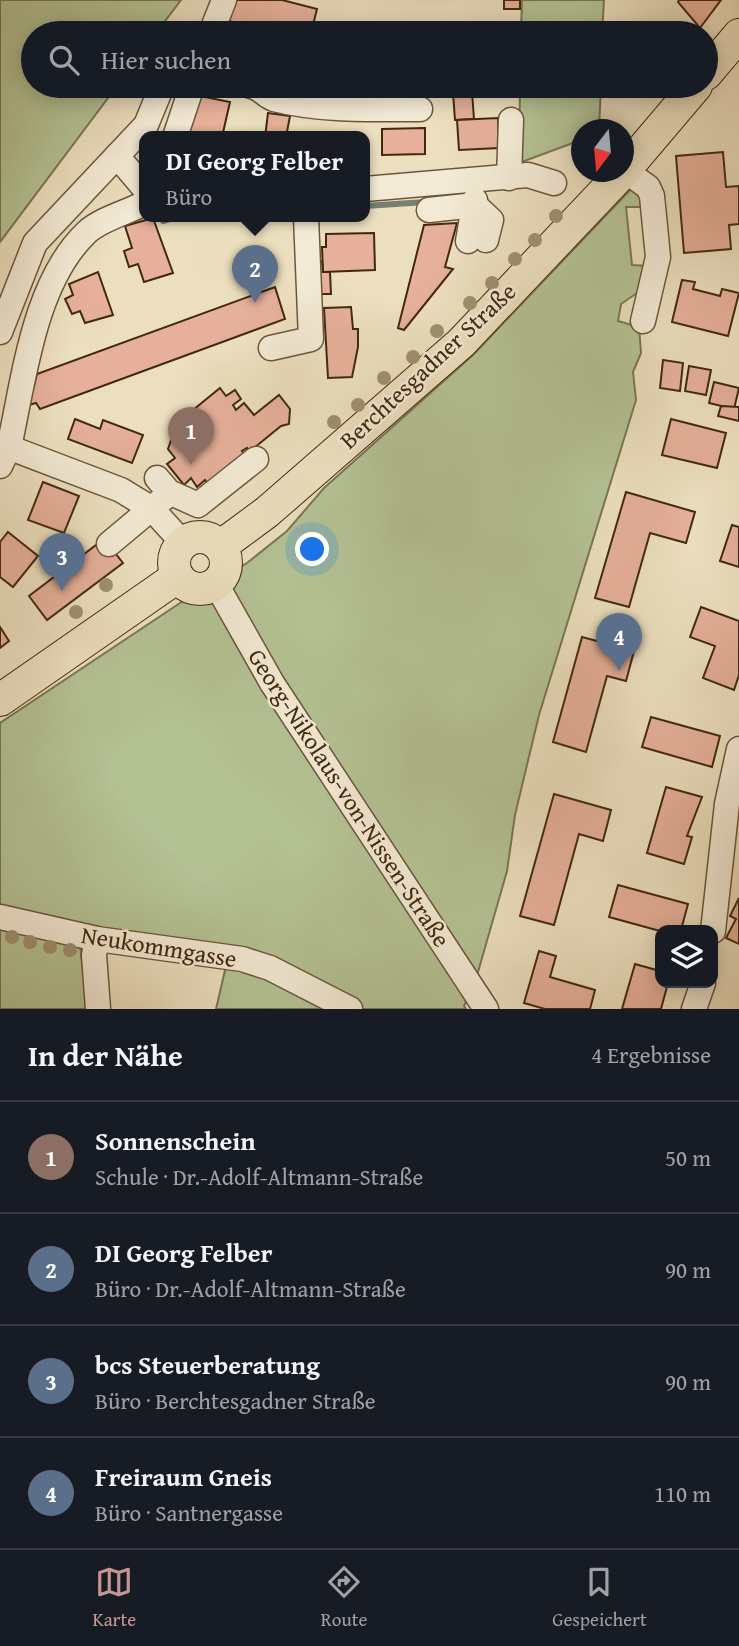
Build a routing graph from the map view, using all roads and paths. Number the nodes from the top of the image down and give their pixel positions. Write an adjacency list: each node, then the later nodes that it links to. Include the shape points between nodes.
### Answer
1 (223, 0): 2 (street)
2 (215, 21)
3 (739, 35): 4 (main road, Berchtesgadner Straße)
4 (718, 57)
5 (157, 98): 11 (street)
6 (188, 98): 12 (street)
7 (270, 98): 9 (street, via 306,105)
8 (683, 98): 15 (main road, Berchtesgadner Straße)
9 (420, 109)
10 (511, 120): 16 (street)
11 (140, 131)
12 (177, 131)
13 (139, 132): 14 (street)
14 (117, 156): 18 (street); 25 (street)
15 (634, 158)
16 (509, 178): 20 (street, via 528,175); 22 (street)
17 (634, 178): 29 (street, via 648,187 652,196 658,257)
18 (139, 182)
19 (613, 182): 37 (main road, Berchtesgadner Straße, via 461,343 267,512)
20 (554, 183)
21 (370, 188): 22 (street)
22 (475, 194): 24 (street); 27 (street)
23 (139, 206): 28 (street, via 88,231)
24 (429, 210)
25 (62, 215): 28 (street); 30 (street, via 35,243)
26 (306, 222): 31 (street, via 311,339)
27 (477, 240)
28 (79, 243): 32 (street, via 59,267 44,302)
29 (643, 321)
30 (0, 332)
31 (271, 348)
32 (3, 453): 34 (street, via 121,490)
33 (256, 459): 34 (street, via 198,505)
34 (159, 493): 35 (street); 36 (street)
35 (109, 544)
36 (183, 544): 37 (main road, via 206,537); 38 (main road, via 174,559)
37 (221, 546): 39 (main road, via 226,570)
38 (177, 577): 39 (main road, via 191,588); 40 (main road)
39 (216, 584): 48 (street, Georg-Nikolaus-von-Nissen-Straße, via 272,683)
40 (0, 700)
41 (739, 749): 43 (street, via 727,804)
42 (0, 916): 44 (street, Neukommgasse)
43 (714, 925)
44 (97, 939): 46 (street); 47 (street, Neukommgasse, via 242,959 270,968)
45 (701, 988): 49 (street)
46 (98, 1009)
47 (350, 1009)
48 (486, 1009)
49 (694, 1009)

